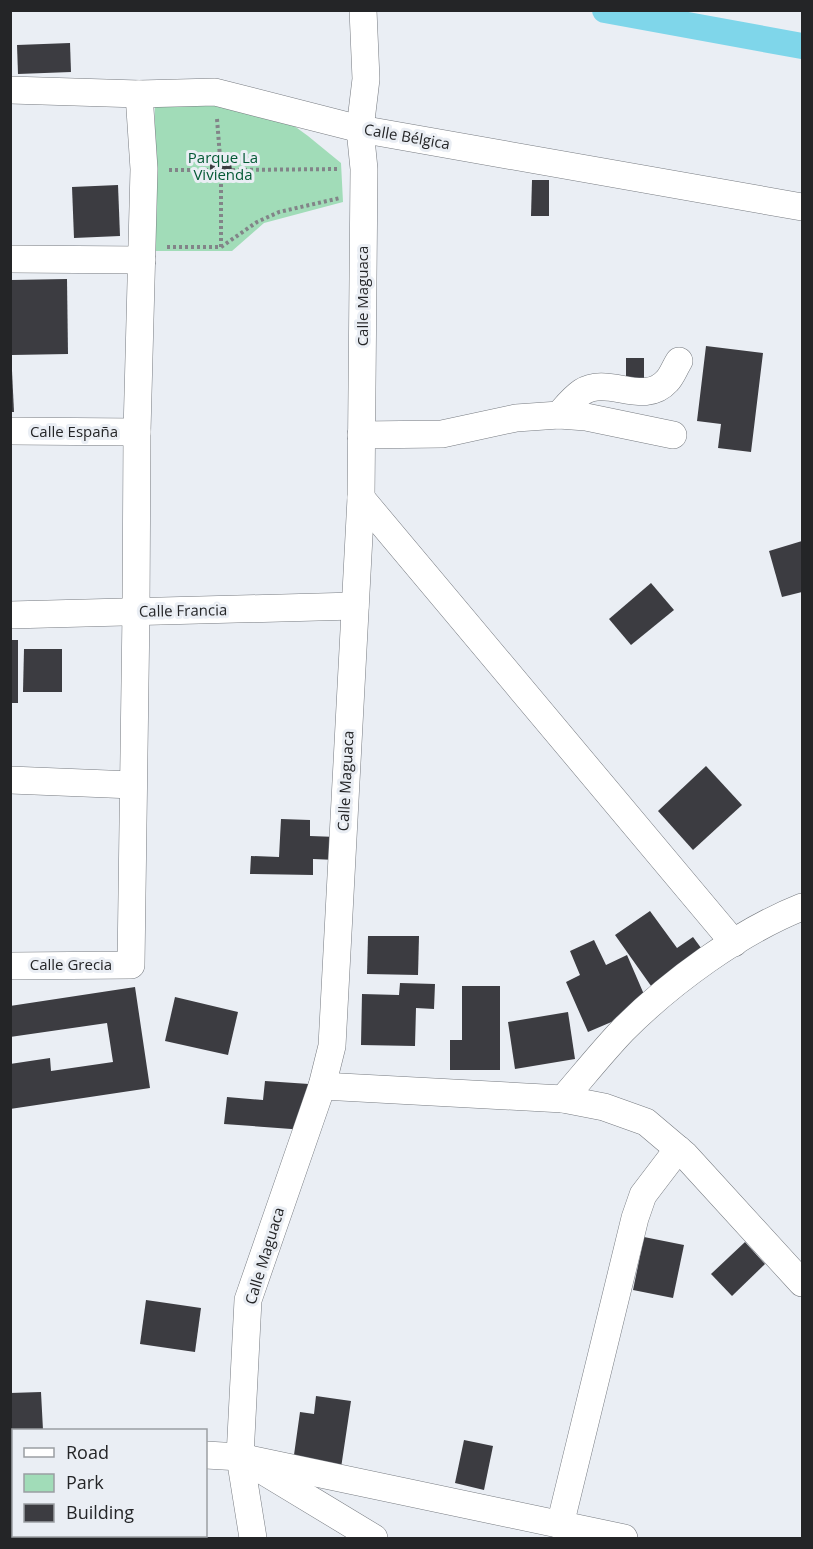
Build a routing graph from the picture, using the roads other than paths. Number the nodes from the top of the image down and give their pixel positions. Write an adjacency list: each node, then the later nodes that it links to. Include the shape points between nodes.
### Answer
1 (363, 10): 4 (street, Calle Maguaca, via 366,79)
2 (10, 90): 3 (street, Calle Bélgica)
3 (140, 94): 4 (street, Calle Bélgica, via 215,92); 6 (street, via 144,169)
4 (360, 129): 5 (street, Calle Bélgica); 12 (street, Calle Maguaca, via 364,182)
5 (802, 207)
6 (142, 253): 7 (street); 11 (street)
7 (10, 259)
8 (679, 361): 9 (street, via 668,381 656,390 598,386 584,391)
9 (559, 415): 12 (street, via 516,418 442,434); 13 (street)
10 (10, 431): 11 (street, Calle España)
11 (137, 432): 16 (street)
12 (361, 435): 14 (street, Calle Maguaca)
13 (673, 435)
14 (361, 498): 15 (street, Calle Maguaca); 21 (street)
15 (355, 606): 16 (street, Calle Francia); 23 (street, Calle Maguaca, via 332,1046)
16 (136, 612): 17 (street, Calle Francia); 19 (street)
17 (10, 615)
18 (10, 780): 19 (street)
19 (133, 785): 22 (street, Calle Grecia, via 131,965)
20 (802, 907): 21 (street)
21 (734, 943): 24 (street, via 685,975 624,1030)
22 (10, 966)
23 (322, 1086): 24 (street); 28 (street, Calle Maguaca, via 248,1300)
24 (563, 1099): 25 (street, via 604,1107 646,1122)
25 (678, 1149): 26 (street); 29 (street, via 643,1195 635,1218)
26 (802, 1283)
27 (207, 1455): 28 (street)
28 (240, 1457): 29 (street); 30 (street, Calle Maguaca); 31 (street)
29 (560, 1525): 32 (street)
30 (253, 1539)
31 (374, 1539)
32 (624, 1539)

